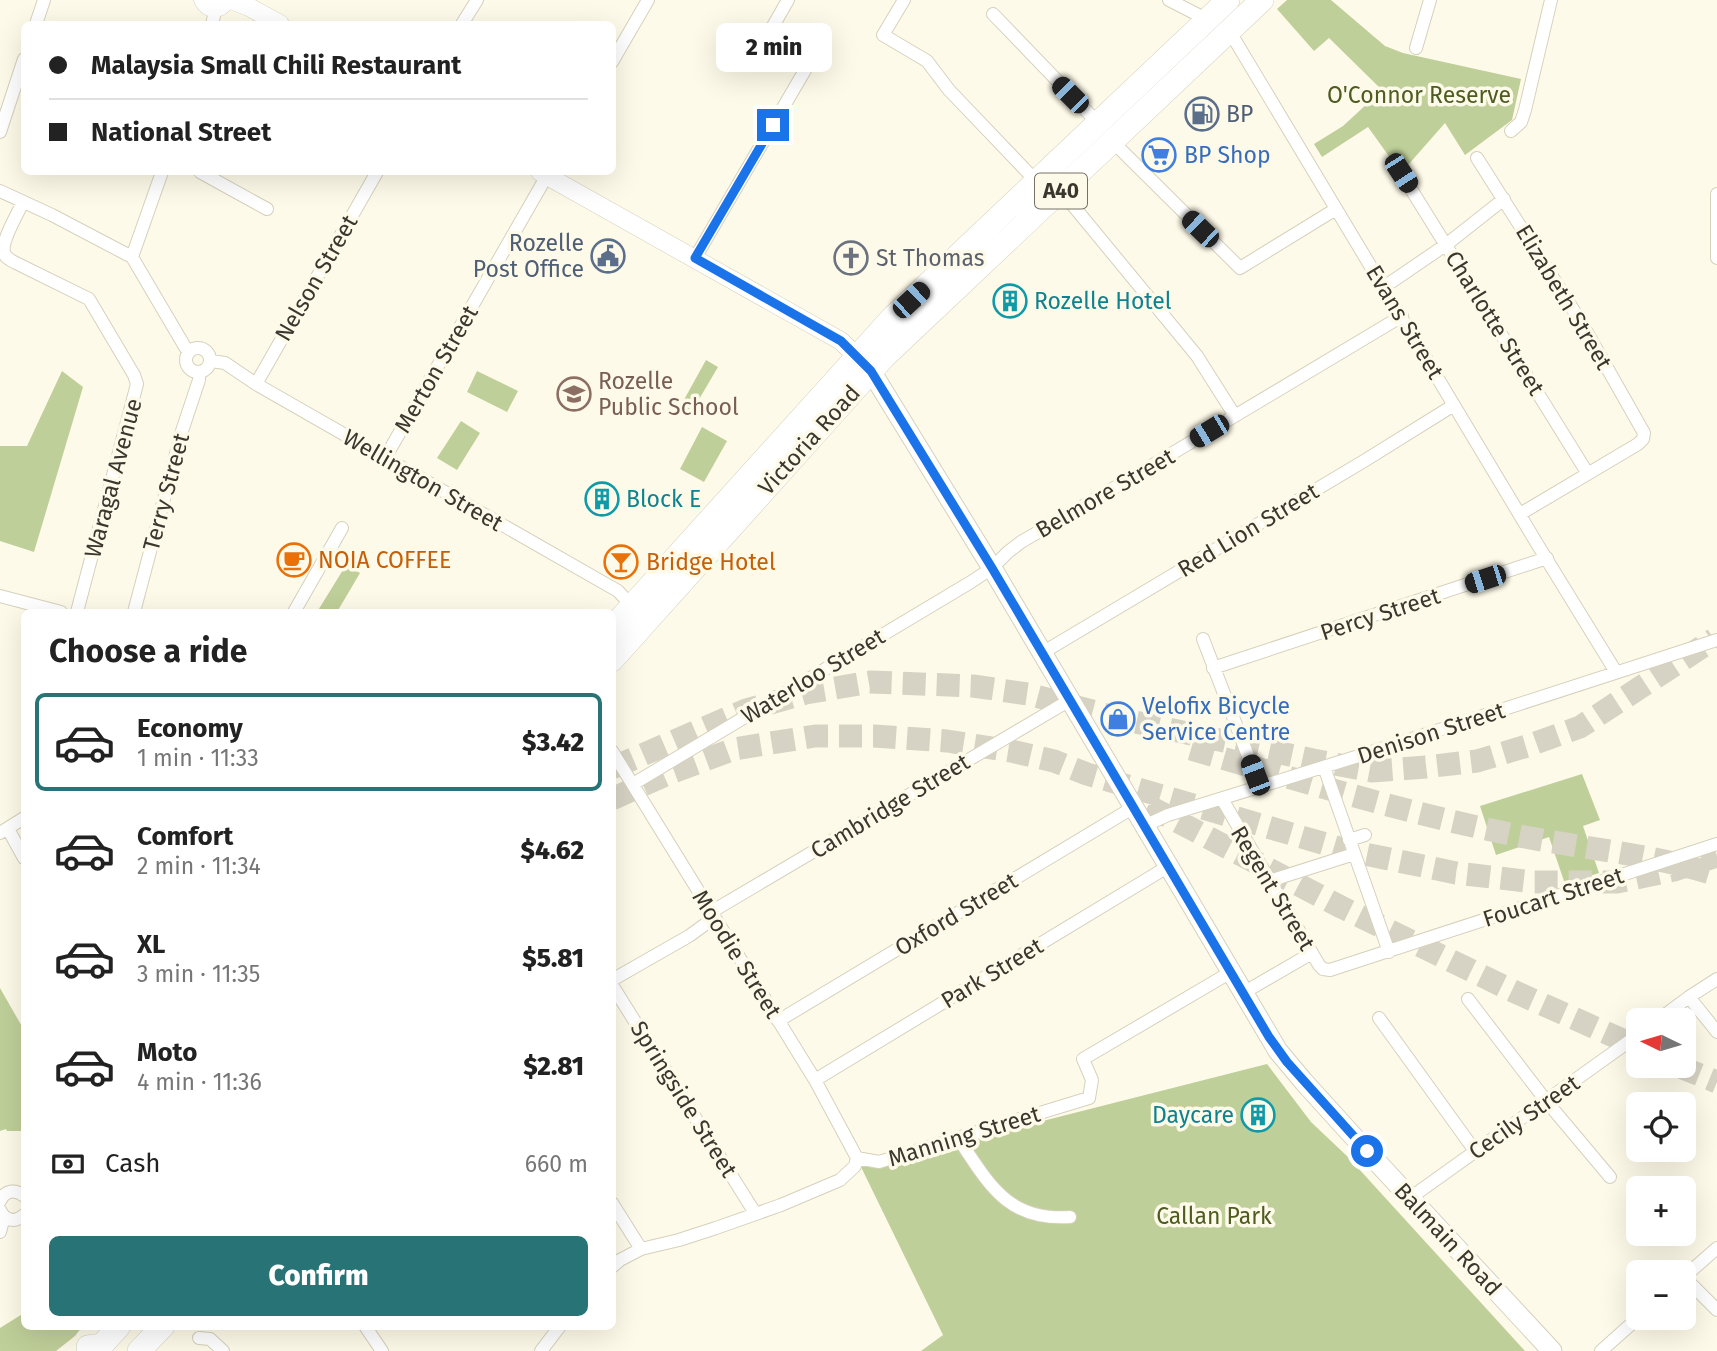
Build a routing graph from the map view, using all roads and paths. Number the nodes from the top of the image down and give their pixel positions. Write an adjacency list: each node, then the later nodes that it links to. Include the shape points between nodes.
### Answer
1 (44, 0): 14 (street)
2 (477, 0): 16 (street)
3 (648, 0): 20 (street)
4 (788, 0): 18 (street)
5 (904, 0): 34 (street, via 883,35 927,61)
6 (1169, 0): 13 (street, Evans Street)
7 (1228, 0): 13 (highway, Victoria Road / A40)
8 (1262, 0): 17 (highway, Victoria Road / A40)
9 (1430, 0): 19 (street)
10 (1551, 0): 24 (street, via 1525,110)
11 (218, 7): 15 (street, via 249,7)
12 (993, 14): 23 (street)
13 (1207, 19): 17 (street, Evans Street); 23 (highway, Victoria Road / A40)
14 (37, 21)
15 (275, 21)
16 (464, 21)
17 (1230, 32): 26 (highway, Victoria Road / A40); 41 (street, Evans Street)
18 (765, 40)
19 (1416, 48)
20 (616, 55)
21 (808, 65): 44 (street)
22 (21, 68): 25 (street)
23 (1098, 122): 34 (highway, Victoria Road / A40)
24 (1511, 131)
25 (0, 132)
26 (1113, 142): 36 (highway, Victoria Road / A40); 41 (street, via 1240,268)
27 (1477, 158): 38 (street, Elizabeth Street)
28 (1401, 173): 42 (street, Charlotte Street)
29 (161, 175): 43 (street)
30 (205, 175): 40 (street)
31 (375, 175): 52 (street, Nelson Street)
32 (544, 175): 55 (street, Merton Street)
33 (549, 175): 44 (street)
34 (1037, 181): 50 (highway, Victoria Road / A40, via 892,318)
35 (0, 191): 39 (street)
36 (1061, 191): 50 (highway, Victoria Road / A40, via 889,352); 54 (street, via 1197,356)
37 (1717, 194): 45 (street)
38 (1504, 199): 42 (street); 56 (street, Elizabeth Street, via 1644,433 1638,444)
39 (23, 202): 43 (street); 64 (street, Waragal Avenue, via 4,244 4,255 89,299 137,384)
40 (267, 209)
41 (1336, 209): 46 (street, Evans Street)
42 (1447, 244): 46 (street); 56 (street, Charlotte Street)
43 (132, 257): 48 (street)
44 (695, 258): 50 (street, via 841,341)
45 (1717, 258)
46 (1384, 287): 47 (street, Evans Street)
47 (1402, 316): 53 (street, Evans Street); 54 (street, Belmore Street)
48 (189, 351): 49 (street, via 204,348); 51 (street, via 186,363)
49 (211, 361): 51 (street); 52 (street, Wellington Street, via 225,363)
50 (863, 364): 60 (main road, Balmain Road); 62 (highway, Victoria Road / A40); 68 (highway, Victoria Road / A40)
51 (200, 372): 65 (street, Terry Street)
52 (256, 384): 55 (street, Wellington Street)
53 (1454, 405): 57 (street, Evans Street); 71 (street, Red Lion Street)
54 (1235, 416): 60 (street, Belmore Street, via 1021,542)
55 (385, 457): 62 (street, Wellington Street, via 618,591)
56 (1588, 474): 57 (street)
57 (1520, 513): 59 (street, Evans Street)
58 (342, 528): 66 (street)
59 (1547, 558): 73 (street, Percy Street); 74 (street, Evans Street)
60 (992, 568): 71 (main road, Balmain Road); 78 (street, Waterloo Street)
61 (0, 596): 63 (street)
62 (632, 606): 67 (highway, Victoria Road / A40); 68 (highway, via 638,619)
63 (50, 609)
64 (78, 609)
65 (135, 609)
66 (296, 609)
67 (616, 624)
68 (636, 634): 72 (highway, Victoria Road / A40)
69 (1203, 639): 73 (street)
70 (1717, 640): 74 (street, Denison Street)
71 (1042, 653): 75 (main road, Balmain Road)
72 (616, 656)
73 (1213, 668): 79 (street)
74 (1616, 672): 77 (street, Denison Street)
75 (1070, 700): 81 (main road, Balmain Road); 92 (street, Cambridge Street)
76 (616, 757): 78 (street, Moodie Street)
77 (1324, 767): 79 (street, Denison Street); 86 (street)
78 (633, 784): 92 (street, Moodie Street)
79 (1260, 787): 80 (street, Denison Street)
80 (1222, 799): 83 (street, Denison Street); 91 (street, Regent Street)
81 (1134, 807): 83 (main road, Balmain Road); 105 (street, Oxford Street)
82 (21, 820): 84 (street)
83 (1144, 826): 90 (main road, Balmain Road)
84 (4, 831): 88 (street)
85 (1365, 835): 86 (street)
86 (1349, 840): 89 (street)
87 (1717, 845): 93 (street, Foucart Street)
88 (21, 854)
89 (1354, 854): 91 (street); 93 (street)
90 (1168, 866): 96 (main road, Balmain Road); 108 (street, Park Street)
91 (1269, 881): 94 (street, Regent Street)
92 (712, 915): 98 (street, Cambridge Street, via 689,936); 105 (street, Moodie Street)
93 (1389, 951): 95 (street, Foucart Street)
94 (1312, 953): 95 (street, Regent Street, via 1323,969); 100 (street)
95 (1330, 970)
96 (1231, 972): 100 (main road, Balmain Road); 110 (street, Manning Street, via 1083,1059 1092,1080 1089,1098)
97 (1717, 979): 101 (street)
98 (616, 980)
99 (616, 988): 119 (street, Springside Street)
100 (1243, 993): 115 (main road, Balmain Road, via 1287,1062)
101 (1689, 997): 103 (street); 106 (street)
102 (1468, 999): 109 (street)
103 (1674, 1008)
104 (1378, 1018): 111 (street)
105 (778, 1021): 108 (street, Moodie Street)
106 (1717, 1032)
107 (1626, 1044): 109 (street, Cecily Street)
108 (815, 1080): 112 (street, Moodie Street)
109 (1547, 1102): 111 (street, Cecily Street); 113 (street)
110 (958, 1138): 112 (street, Manning Street, via 879,1162); 121 (street, via 989,1184 1013,1205 1051,1218)
111 (1475, 1150): 115 (street, Cecily Street)
112 (858, 1158): 119 (street, Manning Street, via 840,1180)
113 (1610, 1177)
114 (21, 1194): 116 (street, via 9,1192)
115 (1410, 1198): 145 (main road, Balmain Road)
116 (0, 1201)
117 (616, 1209): 124 (street)
118 (2, 1213): 120 (street, via 8,1219); 122 (street)
119 (755, 1213): 124 (street, Manning Street)
120 (21, 1217)
121 (1070, 1217)
122 (0, 1232)
123 (1717, 1248): 126 (street)
124 (641, 1249): 125 (street, Manning Street)
125 (616, 1264)
126 (1696, 1266)
127 (1696, 1289): 128 (street)
128 (1717, 1310)
129 (1626, 1329): 146 (street)
130 (103, 1330): 139 (highway)
131 (115, 1330): 139 (highway, via 102,1345)
132 (147, 1330): 140 (highway)
133 (159, 1330): 141 (highway)
134 (368, 1330): 143 (street)
135 (544, 1330): 138 (street)
136 (557, 1330): 138 (street)
137 (199, 1338): 142 (street, via 210,1339)
138 (550, 1339): 144 (street)
139 (86, 1349)
140 (128, 1351)
141 (139, 1351)
142 (223, 1351)
143 (382, 1351)
144 (541, 1351)
145 (1552, 1351)
146 (1601, 1351)

